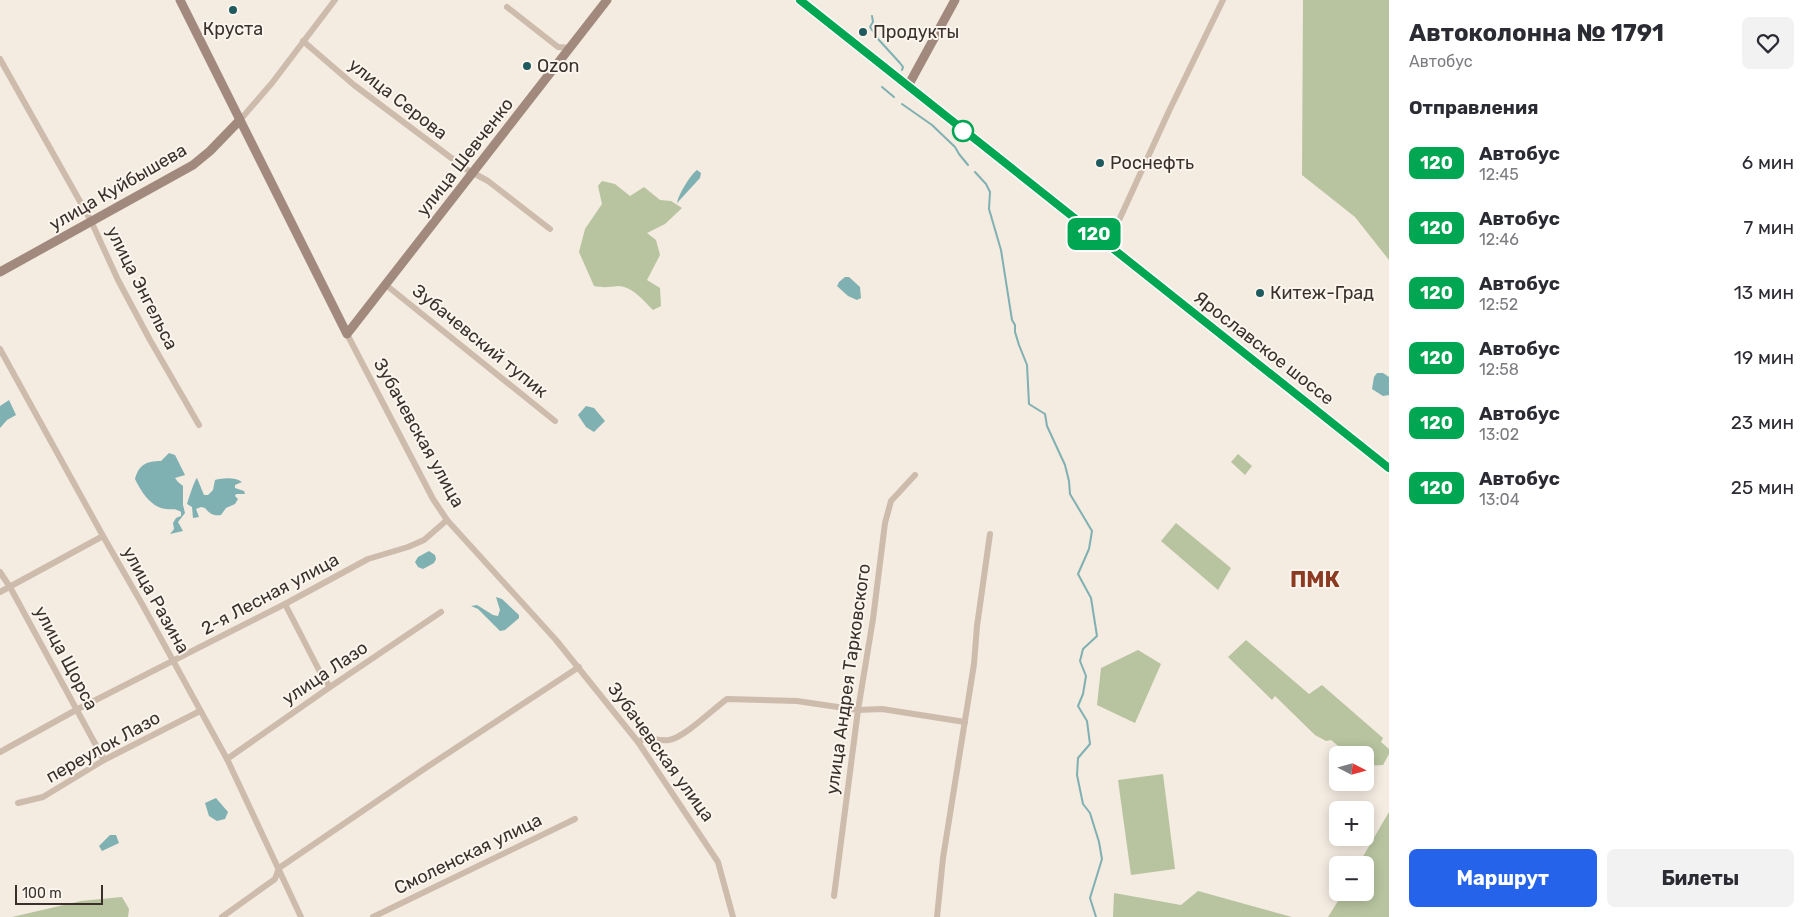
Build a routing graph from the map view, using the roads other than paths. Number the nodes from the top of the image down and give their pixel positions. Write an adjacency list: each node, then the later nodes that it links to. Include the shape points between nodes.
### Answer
1 (180, 0): 12 (street, Зубачевская улица)
2 (335, 0): 8 (street, улица Куйбышева)
3 (607, 0): 9 (street, улица Шевченко)
4 (800, 0): 11 (street, Ярославское шоссе)
5 (955, 0): 11 (street)
6 (1223, 0): 16 (street)
7 (508, 7): 9 (street, via 558,47)
8 (304, 42): 12 (street, улица Куйбышева); 13 (street, улица Серова, via 354,85)
9 (570, 48): 13 (street, улица Шевченко)
10 (0, 59): 14 (street, улица Энгельса)
11 (908, 86): 16 (street, Ярославское шоссе)
12 (240, 120): 14 (street, улица Куйбышева, via 193,165); 19 (street, Зубачевская улица)
13 (474, 173): 15 (street, улица Серова); 18 (street, улица Шевченко)
14 (91, 221): 17 (street, улица Куйбышева); 22 (street, улица Энгельса, via 122,289)
15 (550, 229)
16 (1106, 244): 23 (street, Ярославское шоссе)
17 (0, 272)
18 (386, 285): 19 (street, улица Шевченко); 21 (street, Зубачевский тупик)
19 (347, 334): 25 (street, Зубачевская улица, via 433,499)
20 (0, 349): 27 (street, улица Разина)
21 (555, 421)
22 (199, 425)
23 (1389, 468)
24 (914, 475): 37 (street, улица Андрея Тарковского, via 891,501 885,523)
25 (448, 520): 31 (street, 2-я Лесная улица, via 424,540 368,559); 34 (street, Зубачевская улица)
26 (990, 534): 39 (street)
27 (103, 536): 29 (street); 33 (street, улица Разина)
28 (0, 572): 29 (street, улица Щорса)
29 (10, 587): 30 (street); 36 (street, улица Щорса)
30 (0, 592)
31 (285, 604): 33 (street, 2-я Лесная улица); 35 (street)
32 (441, 612): 35 (street, улица Лазо)
33 (174, 662): 36 (street, 2-я Лесная улица); 38 (street, улица Разина)
34 (579, 667): 40 (street, Зубачевская улица); 46 (street)
35 (330, 687): 43 (street, улица Лазо)
36 (76, 710): 41 (street, 2-я Лесная улица); 42 (street, улица Щорса)
37 (858, 710): 39 (street, via 882,708); 40 (street, via 797,702 726,699 681,736 668,740 647,738); 47 (street, улица Андрея Тарковского)
38 (200, 711): 42 (street, переулок Лазо); 43 (street, улица Разина)
39 (964, 722): 52 (street)
40 (638, 742): 51 (street, Зубачевская улица, via 718,862)
41 (0, 752)
42 (104, 760): 44 (street, переулок Лазо, via 43,797)
43 (227, 760): 46 (street, улица Разина)
44 (18, 803)
45 (575, 819): 50 (street, Смоленская улица)
46 (279, 868): 48 (street, via 275,879); 49 (street, улица Разина)
47 (834, 896)
48 (222, 917)
49 (301, 917)
50 (373, 917)
51 (733, 917)
52 (937, 917)

